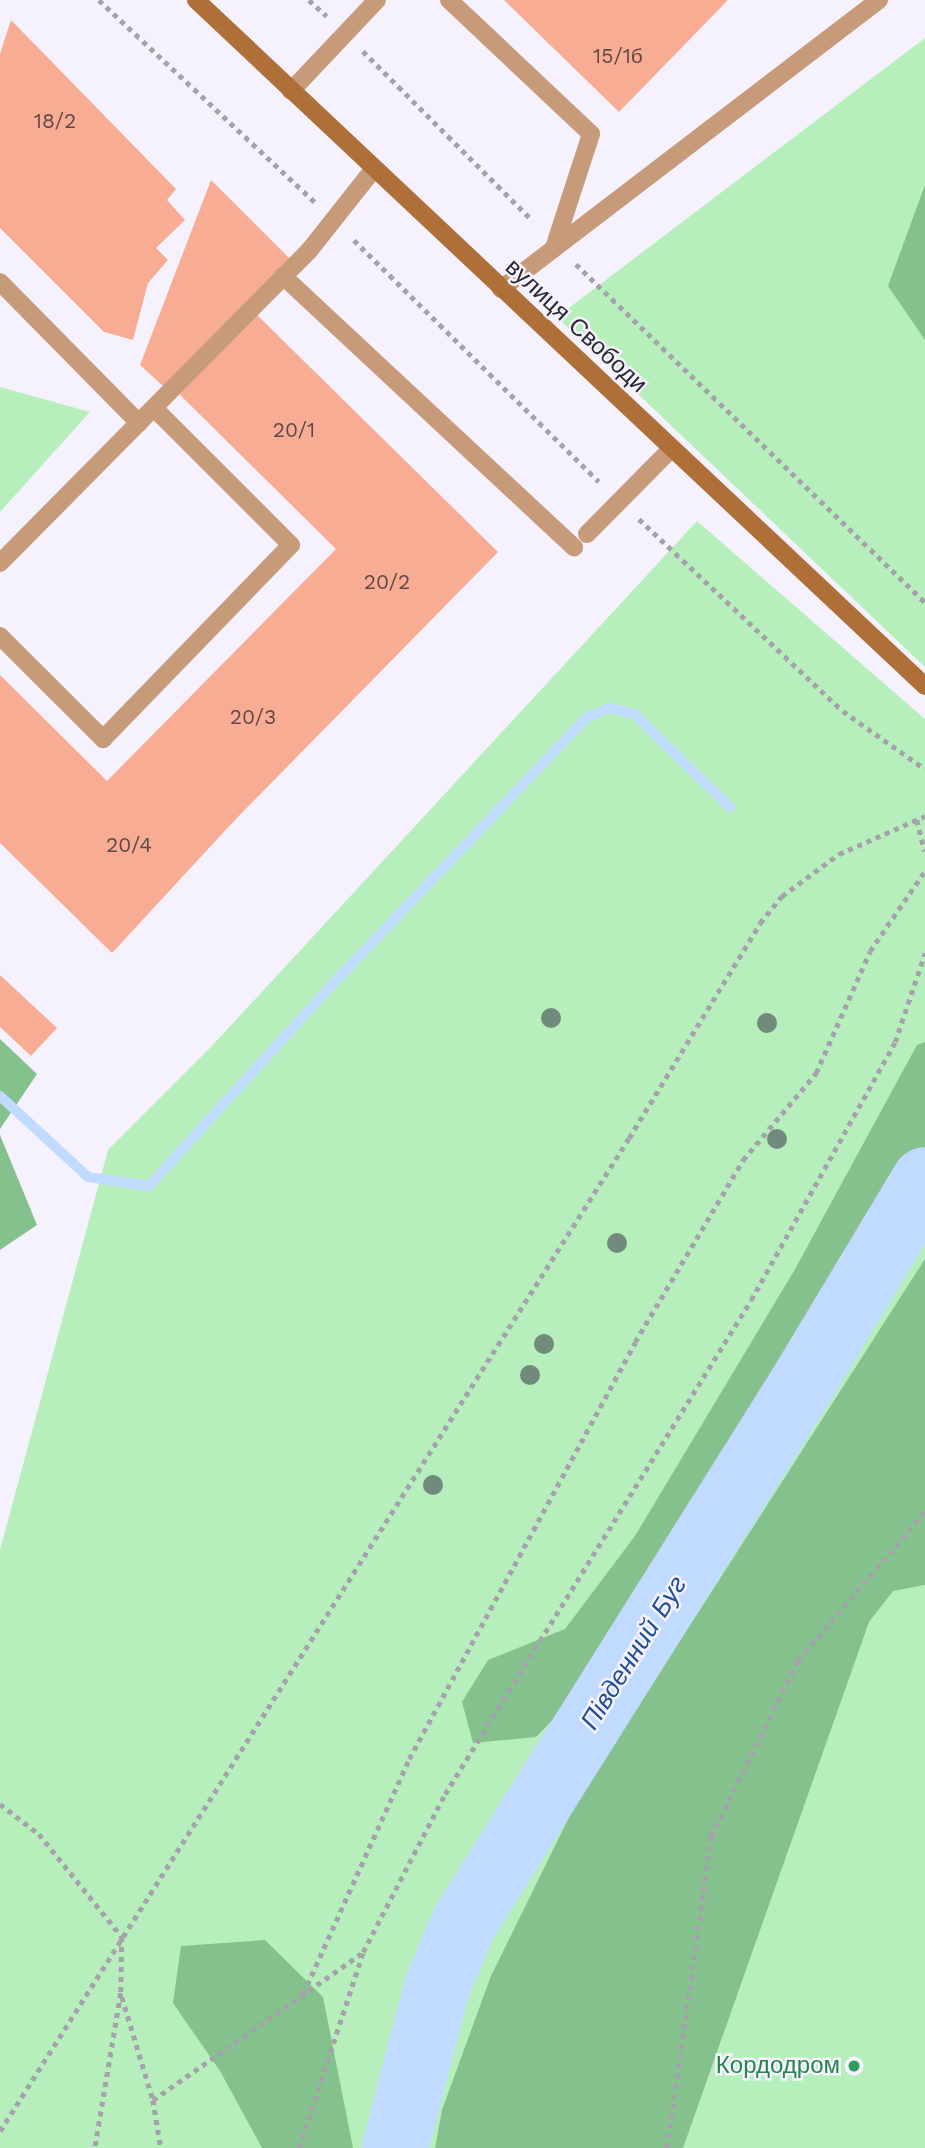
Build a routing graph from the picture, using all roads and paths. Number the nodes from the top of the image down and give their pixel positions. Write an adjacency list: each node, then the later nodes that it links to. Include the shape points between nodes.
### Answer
1 (99, 0): 10 (path)
2 (196, 0): 8 (main road, вулиця Свободи)
3 (309, 0): 7 (path)
4 (377, 0): 7 (lane)
5 (449, 0): 11 (lane, via 591,134)
6 (879, 0): 11 (lane)
7 (345, 34): 8 (lane); 11 (path)
8 (291, 91): 9 (main road, вулиця Свободи)
9 (373, 170): 10 (lane); 14 (main road, вулиця Свободи)
10 (332, 218): 12 (lane); 18 (path)
11 (555, 245): 14 (lane); 22 (path)
12 (283, 276): 15 (lane); 20 (lane)
13 (0, 282): 16 (lane)
14 (501, 289): 17 (main road, вулиця Свободи)
15 (154, 408): 16 (lane); 23 (lane, via 291,545 103,739)
16 (139, 423): 21 (lane)
17 (671, 449): 18 (lane); 24 (main road, вулиця Свободи)
18 (620, 502): 19 (lane); 25 (path, via 844,711)
19 (587, 534)
20 (574, 547)
21 (0, 563)
22 (925, 603)
23 (0, 636)
24 (925, 686)
25 (925, 769)
26 (925, 816): 27 (path)
27 (918, 820): 28 (path); 29 (path); 34 (path, via 839,854 782,896 760,923 564,1242)
28 (925, 826)
29 (925, 851)
30 (925, 871): 37 (path, via 870,951 816,1073 743,1160 635,1342 409,1759)
31 (925, 953): 35 (path, via 895,1042 751,1300 445,1794)
32 (925, 1512): 43 (path, via 798,1660 711,1836)
33 (0, 1804): 34 (path, via 40,1834)
34 (122, 1937): 36 (path); 39 (path)
35 (363, 1952): 37 (path); 42 (path)
36 (121, 1993): 38 (path); 40 (path)
37 (303, 1994): 38 (path)
38 (153, 2100): 41 (path)
39 (0, 2131)
40 (95, 2148)
41 (161, 2148)
42 (299, 2148)
43 (667, 2148)

